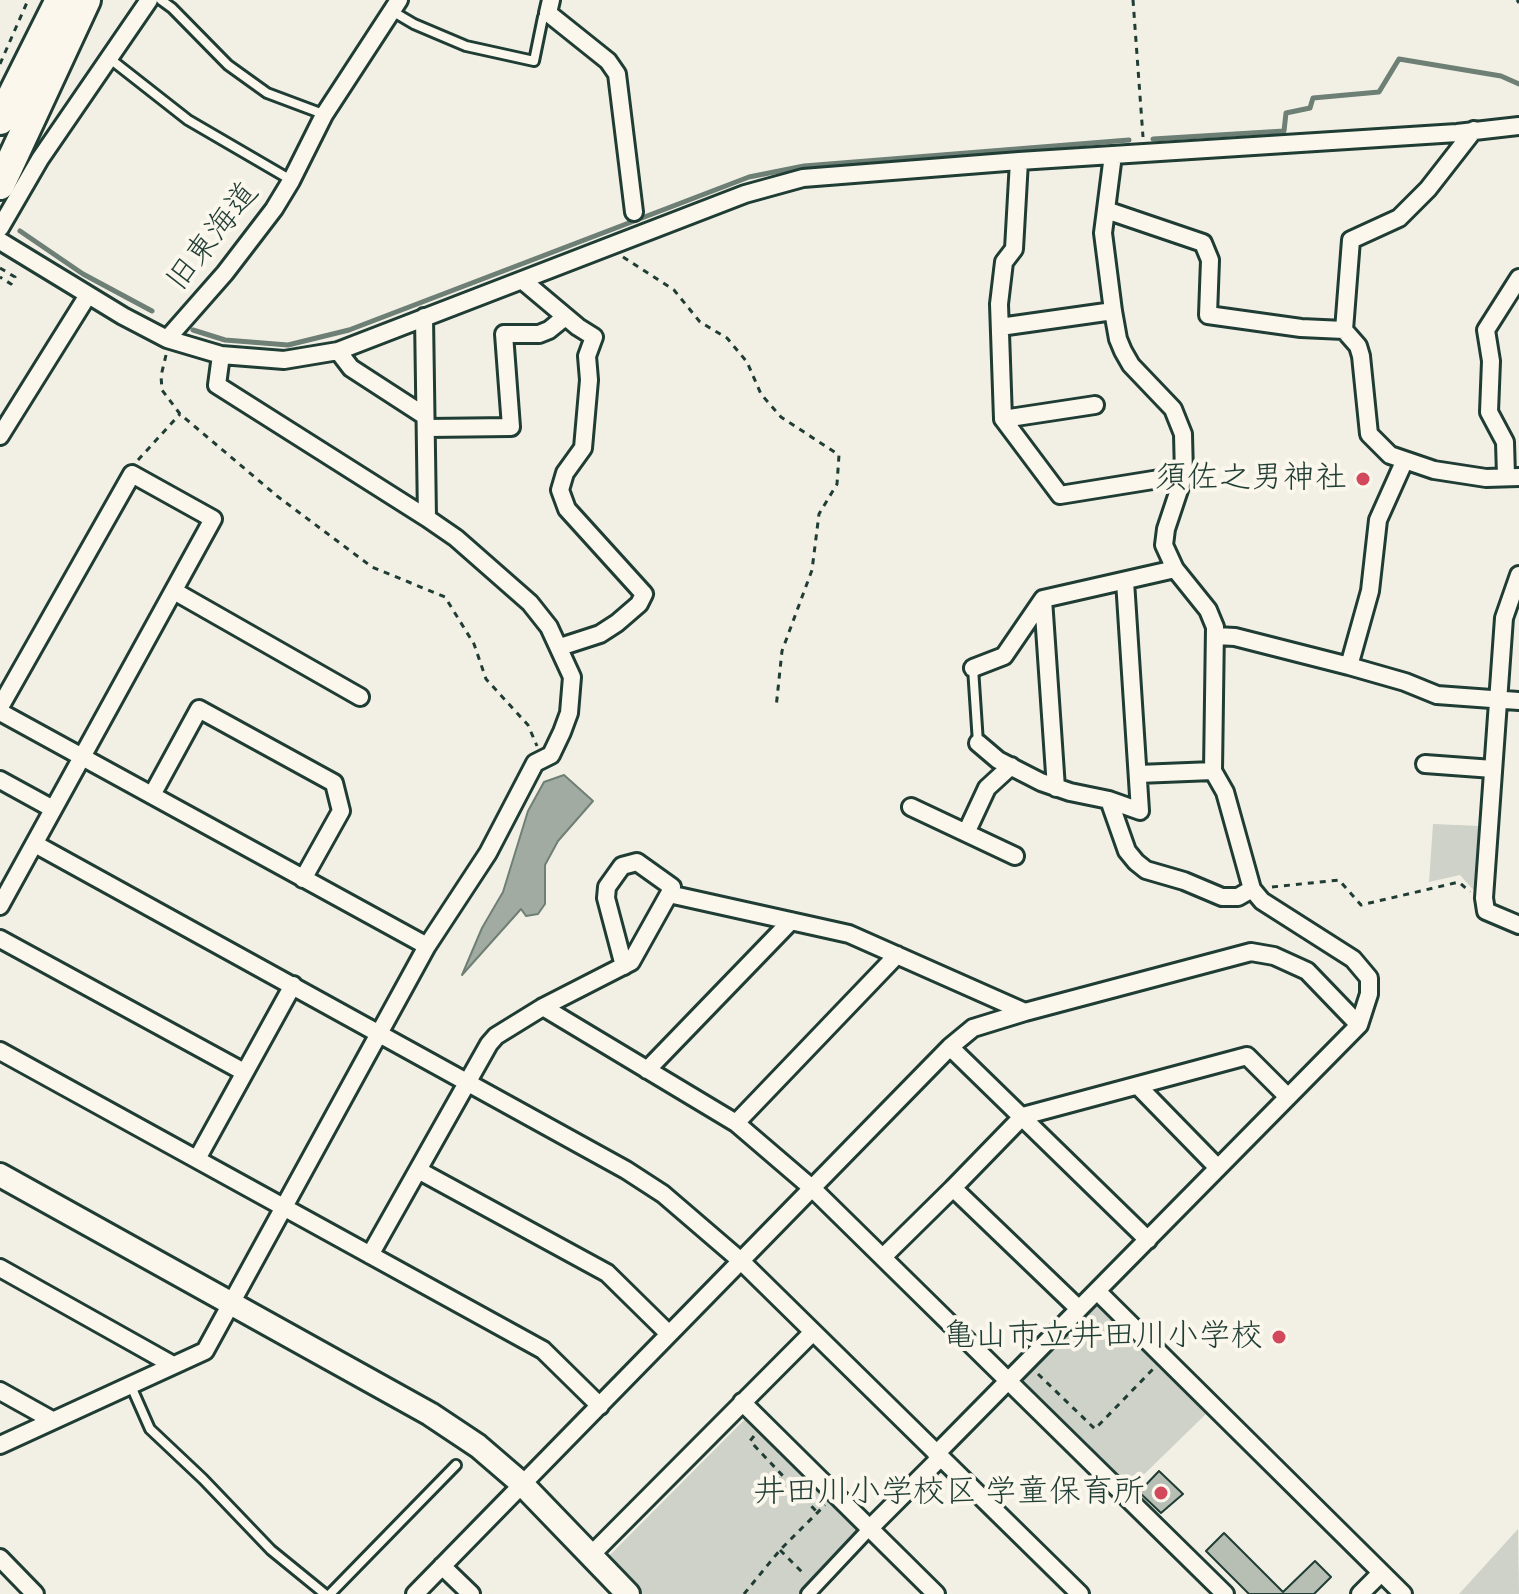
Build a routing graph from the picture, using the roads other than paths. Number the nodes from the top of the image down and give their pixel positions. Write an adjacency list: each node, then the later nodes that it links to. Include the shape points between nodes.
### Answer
1 (60, 0): 9 (highway)
2 (86, 0): 15 (highway)
3 (149, 0): 7 (street)
4 (161, 0): 8 (lane, via 247,79 267,93)
5 (395, 5): 6 (lane, via 414,24 466,46 534,61); 8 (street, 旧東海道)
6 (550, 6): 17 (street, via 617,74)
7 (109, 58): 14 (lane, via 188,120); 18 (street)
8 (324, 115): 14 (street, 旧東海道)
9 (0, 120)
10 (1519, 126): 11 (street)
11 (1474, 130): 12 (street); 27 (street, via 1399,218 1351,240)
12 (1113, 155): 13 (street); 16 (street)
13 (1019, 161): 21 (street, via 803,178 745,194); 26 (street, via 1014,249 1004,262)
14 (291, 181): 28 (street, 旧東海道, via 225,273)
15 (0, 185)
16 (1106, 210): 23 (street, via 1103,233); 27 (street, via 1203,243 1210,260 1208,315)
17 (634, 212)
18 (0, 228)
19 (0, 241): 22 (street, 旧東海道)
20 (1519, 278): 37 (street, via 1486,330 1489,412 1505,442)
21 (522, 280): 24 (street); 25 (street)
22 (88, 295): 28 (street, 旧東海道); 34 (street)
23 (1113, 311): 26 (street); 36 (street, via 1118,339 1131,365 1179,419)
24 (424, 317): 29 (street); 33 (street)
25 (565, 317): 33 (street, via 539,334 504,334 511,427); 45 (street, via 594,337 587,356 583,448 561,481 562,501 644,594 609,629)
26 (1000, 327): 32 (street)
27 (1344, 330): 35 (street, via 1361,356 1369,434)
28 (167, 339): 30 (street)
29 (338, 351): 30 (street, via 284,360); 33 (street, via 351,368)
30 (221, 355): 38 (street, via 217,385)
31 (1095, 405): 32 (street)
32 (1003, 419): 36 (street, via 1060,495)
33 (426, 422): 38 (street)
34 (0, 436)
35 (1404, 462): 37 (street, via 1486,478); 46 (street, via 1378,520 1370,591)
36 (1184, 475): 39 (street, via 1164,545)
37 (1512, 476)
38 (427, 518): 45 (street, via 530,603)
39 (1175, 569): 41 (street); 44 (street, via 1208,610)
40 (1519, 575): 49 (street, via 1504,618)
41 (1125, 581): 43 (street); 58 (street)
42 (174, 591): 48 (street); 51 (street, via 213,519 132,474); 53 (street)
43 (1043, 599): 47 (street, via 1004,656); 60 (street)
44 (1216, 636): 46 (street); 57 (street)
45 (560, 647): 75 (street, via 572,677 569,713 551,755 535,763 488,853)
46 (1349, 666): 49 (street, via 1437,695)
47 (973, 668): 52 (lane)
48 (360, 697)
49 (1499, 700): 50 (street); 56 (street)
50 (1519, 701)
51 (0, 710): 53 (street)
52 (978, 743): 55 (street)
53 (82, 756): 61 (street); 64 (street)
54 (1425, 764): 56 (street)
55 (1011, 766): 60 (street); 65 (street, via 987,788)
56 (1493, 769): 73 (street, via 1486,911)
57 (1213, 771): 58 (street); 69 (street, via 1225,792)
58 (1138, 774): 62 (street, via 1140,811)
59 (0, 780): 64 (street)
60 (1056, 788): 62 (street)
61 (152, 795): 68 (street); 68 (street, via 199,709 334,783 341,811)
62 (1109, 800): 69 (street, via 1127,851 1146,870 1222,897 1238,897)
63 (911, 807): 65 (street)
64 (53, 809): 66 (street)
65 (966, 833): 67 (street)
66 (35, 844): 71 (street); 78 (street)
67 (1015, 856)
68 (303, 879): 75 (street)
69 (1252, 889): 81 (street, via 1361,967 1369,978 1369,994)
70 (669, 894): 72 (street); 77 (street); 77 (street, via 672,887 637,862 622,866 607,887)
71 (0, 906)
72 (791, 921): 76 (street, via 849,934); 85 (street)
73 (1519, 925)
74 (0, 939): 86 (street)
75 (427, 946): 82 (street)
76 (897, 955): 80 (street); 91 (street)
77 (624, 966): 79 (street)
78 (293, 985): 82 (street); 86 (street)
79 (543, 1007): 85 (street); 87 (street, via 496,1036)
80 (1025, 1012): 81 (street, via 1251,952 1307,971); 83 (street, via 973,1028)
81 (1359, 1025): 89 (street)
82 (379, 1034): 87 (street); 98 (street)
83 (950, 1047): 90 (street); 97 (street)
84 (0, 1051): 92 (street)
85 (647, 1070): 91 (street)
86 (244, 1072): 92 (street)
87 (467, 1082): 94 (street); 102 (street, via 663,1194)
88 (1138, 1086): 89 (street, via 1247,1056); 90 (street); 93 (street)
89 (1288, 1097): 93 (street)
90 (1023, 1116): 96 (street); 99 (street)
91 (736, 1123): 97 (street)
92 (197, 1159): 98 (street)
93 (1218, 1168): 99 (street)
94 (418, 1170): 100 (street); 108 (street, via 607,1273)
95 (0, 1175): 105 (street)
96 (953, 1188): 101 (street); 106 (street)
97 (813, 1189): 101 (street); 102 (street)
98 (283, 1208): 100 (street); 105 (street)
99 (1148, 1240): 104 (street)
100 (370, 1255): 114 (street, via 543,1350)
101 (883, 1257): 110 (street)
102 (741, 1261): 107 (street); 108 (street)
103 (0, 1268): 109 (street)
104 (1098, 1292): 106 (street); 124 (street)
105 (231, 1304): 109 (street, via 205,1351); 119 (street, via 430,1414)
106 (1079, 1309): 110 (street)
107 (813, 1332): 113 (street); 117 (street)
108 (669, 1334): 114 (street)
109 (173, 1365): 111 (street)
110 (1008, 1382): 117 (street); 133 (street)
111 (131, 1386): 115 (street); 128 (lane, via 150,1429 271,1550)
112 (0, 1391): 115 (street)
113 (742, 1402): 120 (street); 121 (street)
114 (600, 1406): 119 (street)
115 (52, 1420): 116 (street)
116 (0, 1445)
117 (938, 1456): 120 (street); 126 (street)
118 (456, 1465): 128 (lane)
119 (521, 1483): 121 (street); 123 (street)
120 (871, 1527): 125 (street); 132 (street)
121 (590, 1556): 131 (street)
122 (0, 1558): 127 (street)
123 (442, 1566): 129 (street); 130 (street)
124 (1381, 1573): 134 (street); 135 (street)
125 (812, 1590)
126 (1077, 1593)
127 (35, 1594)
128 (327, 1594)
129 (415, 1594)
130 (471, 1594)
131 (628, 1594)
132 (936, 1594)
133 (1225, 1594)
134 (1360, 1594)
135 (1403, 1594)

